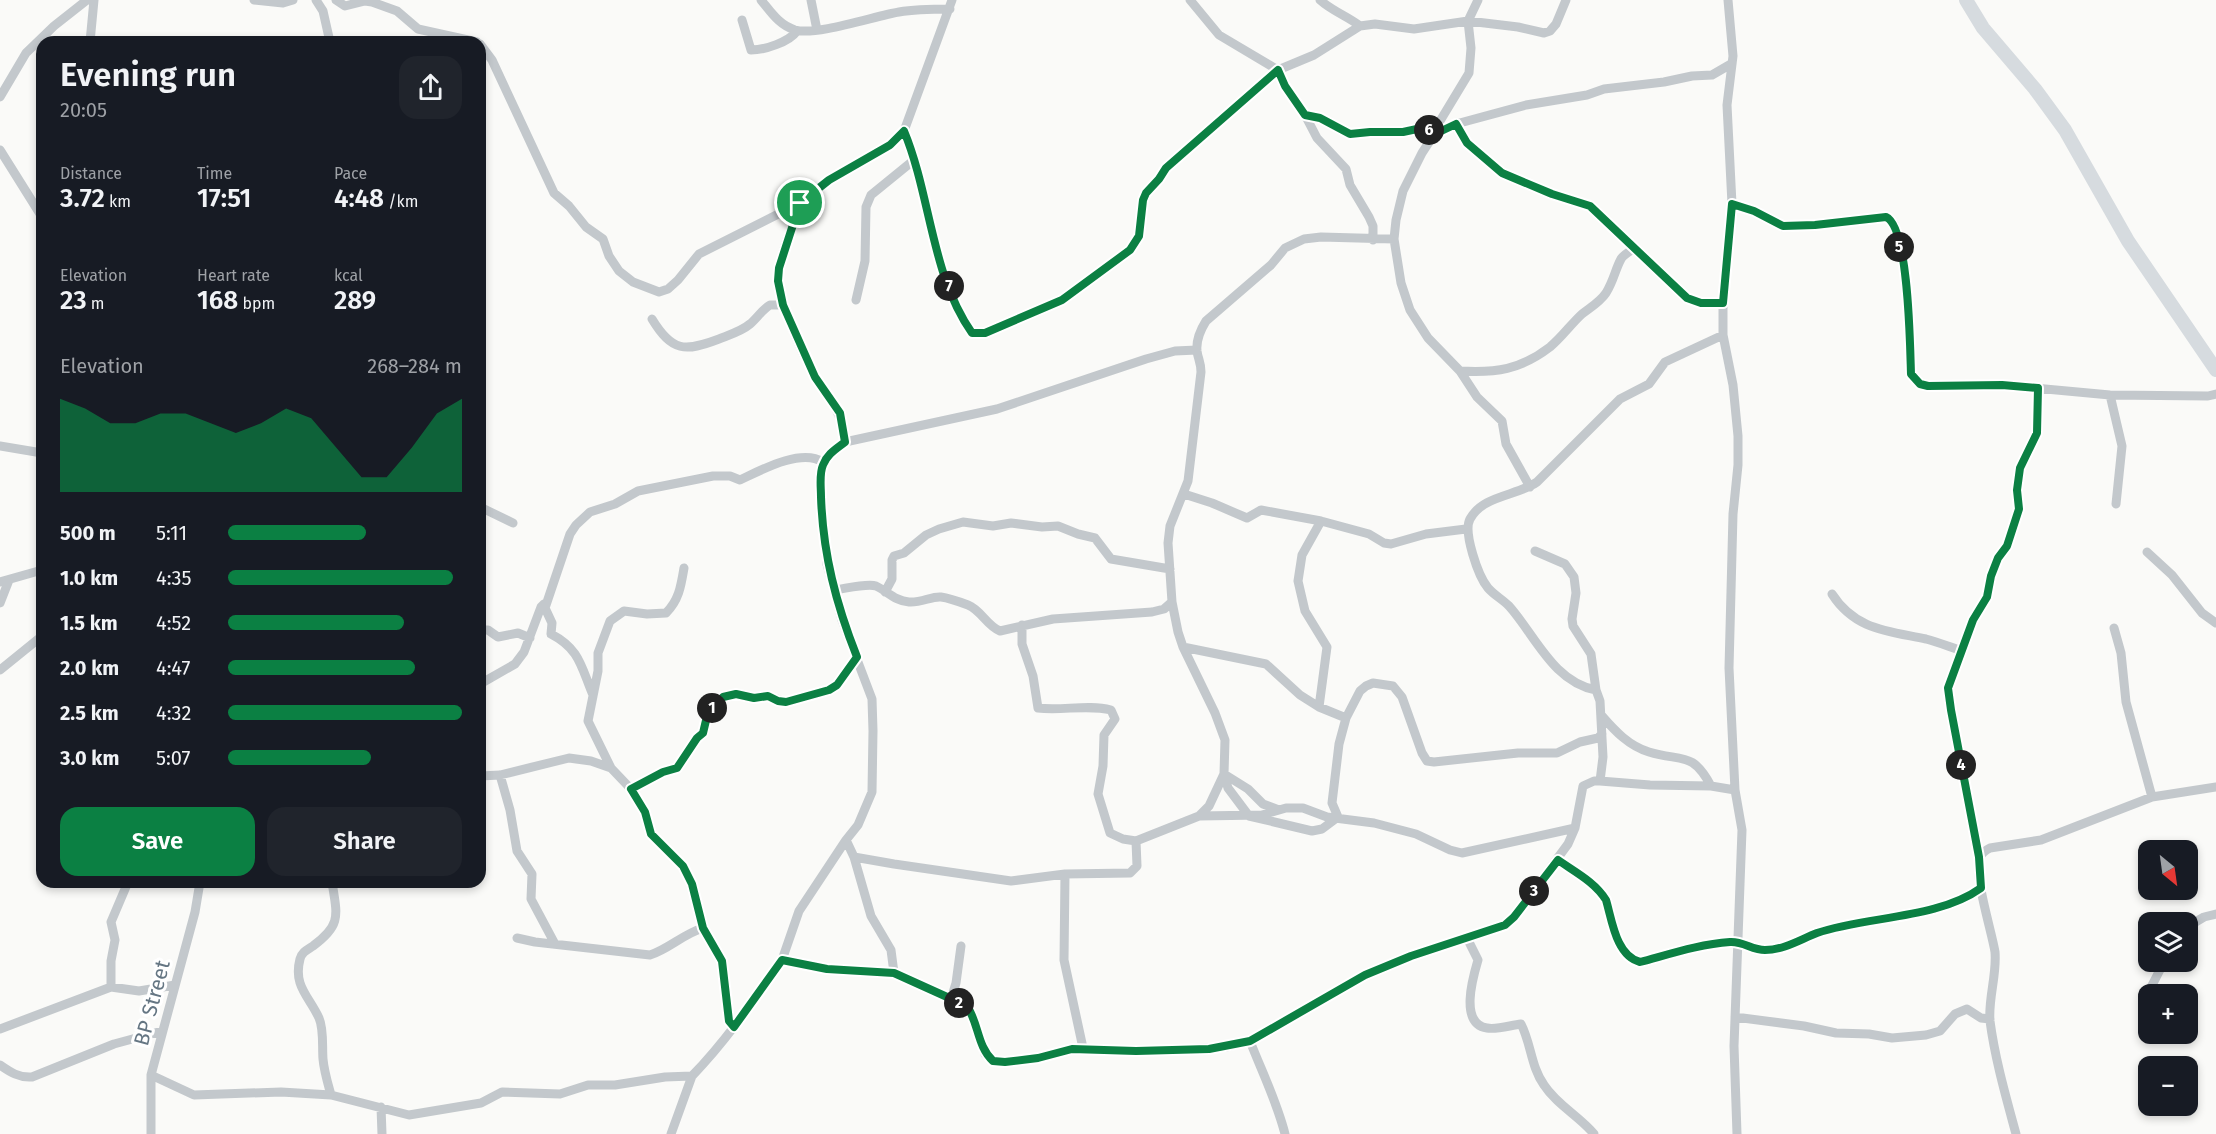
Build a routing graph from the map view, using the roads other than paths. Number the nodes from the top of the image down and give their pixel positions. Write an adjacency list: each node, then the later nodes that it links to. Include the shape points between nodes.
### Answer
1 (87, 0): 23 (street)
2 (94, 0): 24 (street)
3 (254, 0): 4 (street)
4 (293, 0)
5 (316, 0): 17 (street)
6 (327, 0): 17 (street)
7 (336, 0): 26 (street, via 345,6 372,2 397,11 418,29)
8 (761, 0): 22 (street, via 782,24)
9 (811, 0): 21 (street)
10 (1190, 0): 30 (street, via 1219,35)
11 (1320, 0): 20 (street)
12 (1478, 0): 19 (street)
13 (1566, 0): 19 (street, via 1556,24 1544,33)
14 (1728, 0): 29 (street)
15 (1966, 0): 50 (street, via 1983,28 2065,130 2128,241)
16 (951, 4): 21 (street); 34 (street)
17 (323, 11): 25 (street)
18 (742, 20): 22 (street, via 751,50 787,40)
19 (1468, 21): 20 (street, via 1414,29); 35 (street, via 1469,73)
20 (1360, 26): 30 (street, via 1314,55)
21 (817, 30): 22 (street)
22 (797, 31)
23 (44, 36)
24 (91, 36)
25 (329, 36)
26 (448, 36)
27 (36, 43): 31 (street)
28 (486, 53): 39 (street, via 554,193 603,239 609,256 633,282 659,292 668,289 699,254)
29 (1731, 64): 33 (street, via 1712,75 1604,89); 40 (street, via 1727,105)
30 (1278, 70): 32 (street); 37 (street, via 1166,168 1146,193 1139,236 1130,250 1062,300 985,333 972,333 962,320 944,273)
31 (0, 96)
32 (1305, 115): 35 (street, via 1320,118 1350,134 1417,129); 42 (street, via 1317,138 1346,169 1373,226)
33 (1456, 124): 35 (street); 43 (street, via 1467,143 1502,173 1590,206)
34 (904, 131): 37 (street); 39 (street, via 890,145 829,180)
35 (1435, 134): 41 (street, via 1403,192)
36 (0, 150): 38 (street)
37 (914, 159): 44 (street, via 871,195 866,207 865,261)
38 (36, 201)
39 (800, 203): 46 (street, via 779,268)
40 (1732, 204): 45 (street); 52 (street, via 1783,226 1865,218 1891,220 1907,283 1911,374 1915,379 1928,386)
41 (1394, 239): 42 (street); 51 (street, via 1410,310 1428,338)
42 (1374, 240): 49 (street, via 1321,237 1304,239 1285,248 1206,321)
43 (1635, 248): 45 (street, via 1687,298 1701,303); 51 (street, via 1621,258 1605,295 1551,346 1508,369)
44 (856, 300)
45 (1723, 303): 48 (street)
46 (783, 305): 47 (street, via 770,304 749,325 690,347 670,343); 55 (street, via 815,377 840,413)
47 (652, 319)
48 (1723, 335): 59 (street, via 1665,362 1649,384 1620,399); 103 (street, via 1738,436 1729,668)
49 (1197, 350): 55 (street, via 1174,351 1146,359 997,410); 60 (street, via 1201,372)
50 (2216, 370)
51 (1460, 371): 59 (street, via 1477,397 1502,421 1506,444)
52 (2038, 388): 54 (street); 85 (street, via 2037,433 2020,468 2019,509 2007,546 1991,576 1987,597 1973,620)
53 (2216, 394): 54 (street)
54 (2109, 395): 61 (street, via 2122,446)
55 (845, 442): 58 (street)
56 (0, 446): 57 (street)
57 (36, 452)
58 (823, 462): 72 (street, via 822,511 827,564); 77 (street, via 796,460 768,466 740,480 713,476 638,491 590,512 570,534)
59 (1530, 487): 65 (street, via 1486,503)
60 (1184, 494): 63 (street, via 1247,518 1261,510); 69 (street, via 1170,526)
61 (2116, 504)
62 (486, 510): 64 (street)
63 (1321, 521): 65 (street, via 1391,544); 91 (street, via 1302,555 1298,581 1305,611 1327,647)
64 (513, 523)
65 (1466, 529): 89 (street, via 1478,570 1488,587 1508,606 1552,664 1575,682)
66 (1535, 551): 89 (street, via 1565,564 1574,577 1573,626 1591,654)
67 (2147, 552): 78 (street)
68 (684, 568): 90 (street, via 679,595 666,613 624,611 610,621 598,653)
69 (1170, 569): 73 (street, via 1111,559 1095,538 1058,526 963,522 933,532 894,556 892,579); 75 (street)
70 (36, 572): 71 (street)
71 (4, 581): 76 (street)
72 (834, 590): 73 (street, via 870,585); 86 (street)
73 (885, 592): 79 (street, via 906,602 939,597 969,606 1000,631)
74 (1832, 594): 85 (street, via 1841,608 1873,629)
75 (1172, 602): 79 (street, via 1152,612); 84 (street)
76 (0, 603)
77 (544, 604): 82 (street); 90 (street, via 552,623 551,634 578,656)
78 (2216, 623)
79 (1022, 625): 111 (street, via 1022,644 1038,708 1111,710 1115,719 1104,735 1104,766 1098,794 1110,833)
80 (2114, 628): 104 (street, via 2126,702)
81 (486, 630): 82 (street, via 498,636 518,633)
82 (530, 638): 88 (street, via 515,664)
83 (36, 641): 87 (street)
84 (1183, 646): 91 (street, via 1266,664); 96 (street, via 1225,740)
85 (1962, 651): 113 (street, via 1948,688)
86 (857, 657): 102 (street, via 829,690 786,702 768,696 723,697 708,712 703,733 677,768); 110 (street, via 872,699 872,792 858,825)
87 (0, 670)
88 (486, 681)
89 (1596, 690): 92 (street)
90 (593, 695): 95 (street, via 589,727)
91 (1319, 707): 93 (street)
92 (1602, 716): 94 (street); 100 (street, via 1619,736 1649,752 1691,761)
93 (1346, 718): 94 (street, via 1366,686 1394,686 1402,697 1422,753 1426,760 1434,762 1557,753); 108 (street, via 1332,803)
94 (1602, 734): 99 (street)
95 (611, 768): 97 (street, via 569,759); 102 (street)
96 (1224, 774): 105 (street, via 1263,804); 106 (street, via 1209,806); 107 (street, via 1228,788)
97 (500, 775): 98 (street); 126 (street, via 517,851 531,874 531,900)
98 (486, 776)
99 (1600, 781): 100 (street); 109 (street, via 1583,786)
100 (1711, 786): 103 (street)
101 (2216, 787): 104 (street)
102 (631, 789): 122 (street, via 645,812 651,834 683,866 692,884)
103 (1735, 790): 125 (street, via 1742,830)
104 (2152, 797): 113 (street, via 2041,840 1990,848)
105 (1279, 810): 107 (street); 108 (street, via 1303,808)
106 (1199, 816): 107 (street); 111 (street)
107 (1249, 816): 108 (street, via 1312,831)
108 (1338, 817): 109 (street, via 1395,828 1462,852)
109 (1575, 828): 114 (street)
110 (846, 840): 112 (street); 128 (street, via 799,911)
111 (1136, 841): 115 (street, via 1137,866 1130,873)
112 (854, 857): 115 (street, via 1011,881); 129 (street, via 871,916 891,950)
113 (1979, 857): 119 (street)
114 (1558, 860): 124 (street, via 1505,925); 125 (street, via 1602,893 1624,953 1633,960 1640,962)
115 (1065, 874): 139 (street, via 1064,960)
116 (125, 888): 131 (street, via 111,922 115,940)
117 (199, 888): 130 (street, BP Street)
118 (333, 888): 143 (street, via 335,922 325,937 302,953 299,979 320,1020 323,1063)
119 (1981, 888): 125 (street, via 1956,902 1819,932 1783,947 1759,950); 134 (street, via 1995,952)
120 (2216, 914): 121 (street)
121 (2198, 921)
122 (703, 928): 126 (street, via 650,954); 135 (street, via 722,961 729,1021)
123 (517, 938): 126 (street)
124 (1467, 938): 138 (street, via 1365,975); 149 (street, via 1478,960 1471,985 1471,1015 1476,1023 1487,1028 1521,1024 1543,1084 1563,1108)
125 (1738, 942): 133 (street)
126 (555, 944)
127 (961, 946): 132 (street)
128 (782, 960): 129 (street, via 827,969); 135 (street)
129 (894, 973): 132 (street)
130 (175, 985): 131 (street, via 139,991); 137 (street, BP Street)
131 (111, 987): 136 (street)
132 (951, 999): 139 (street, via 967,1006 982,1048 993,1061 1038,1058)
133 (1735, 1017): 134 (street, via 1836,1034 1892,1038 1940,1031 1955,1014 1966,1009); 150 (street)
134 (1990, 1019): 151 (street)
135 (734, 1027): 142 (street)
136 (0, 1029)
137 (162, 1031): 140 (street, via 114,1044 32,1077 23,1078); 141 (street, BP Street)
138 (1250, 1041): 139 (street, via 1209,1049); 148 (street)
139 (1083, 1048)
140 (0, 1065)
141 (151, 1075): 143 (street, via 194,1095); 145 (street, BP Street)
142 (692, 1076): 144 (street, via 615,1085 588,1084 560,1094 502,1092 481,1103 418,1114); 147 (street)
143 (331, 1095): 144 (street)
144 (381, 1107): 146 (street)
145 (151, 1134)
146 (382, 1134)
147 (671, 1134)
148 (1286, 1134)
149 (1594, 1134)
150 (1737, 1134)
151 (2016, 1134)

